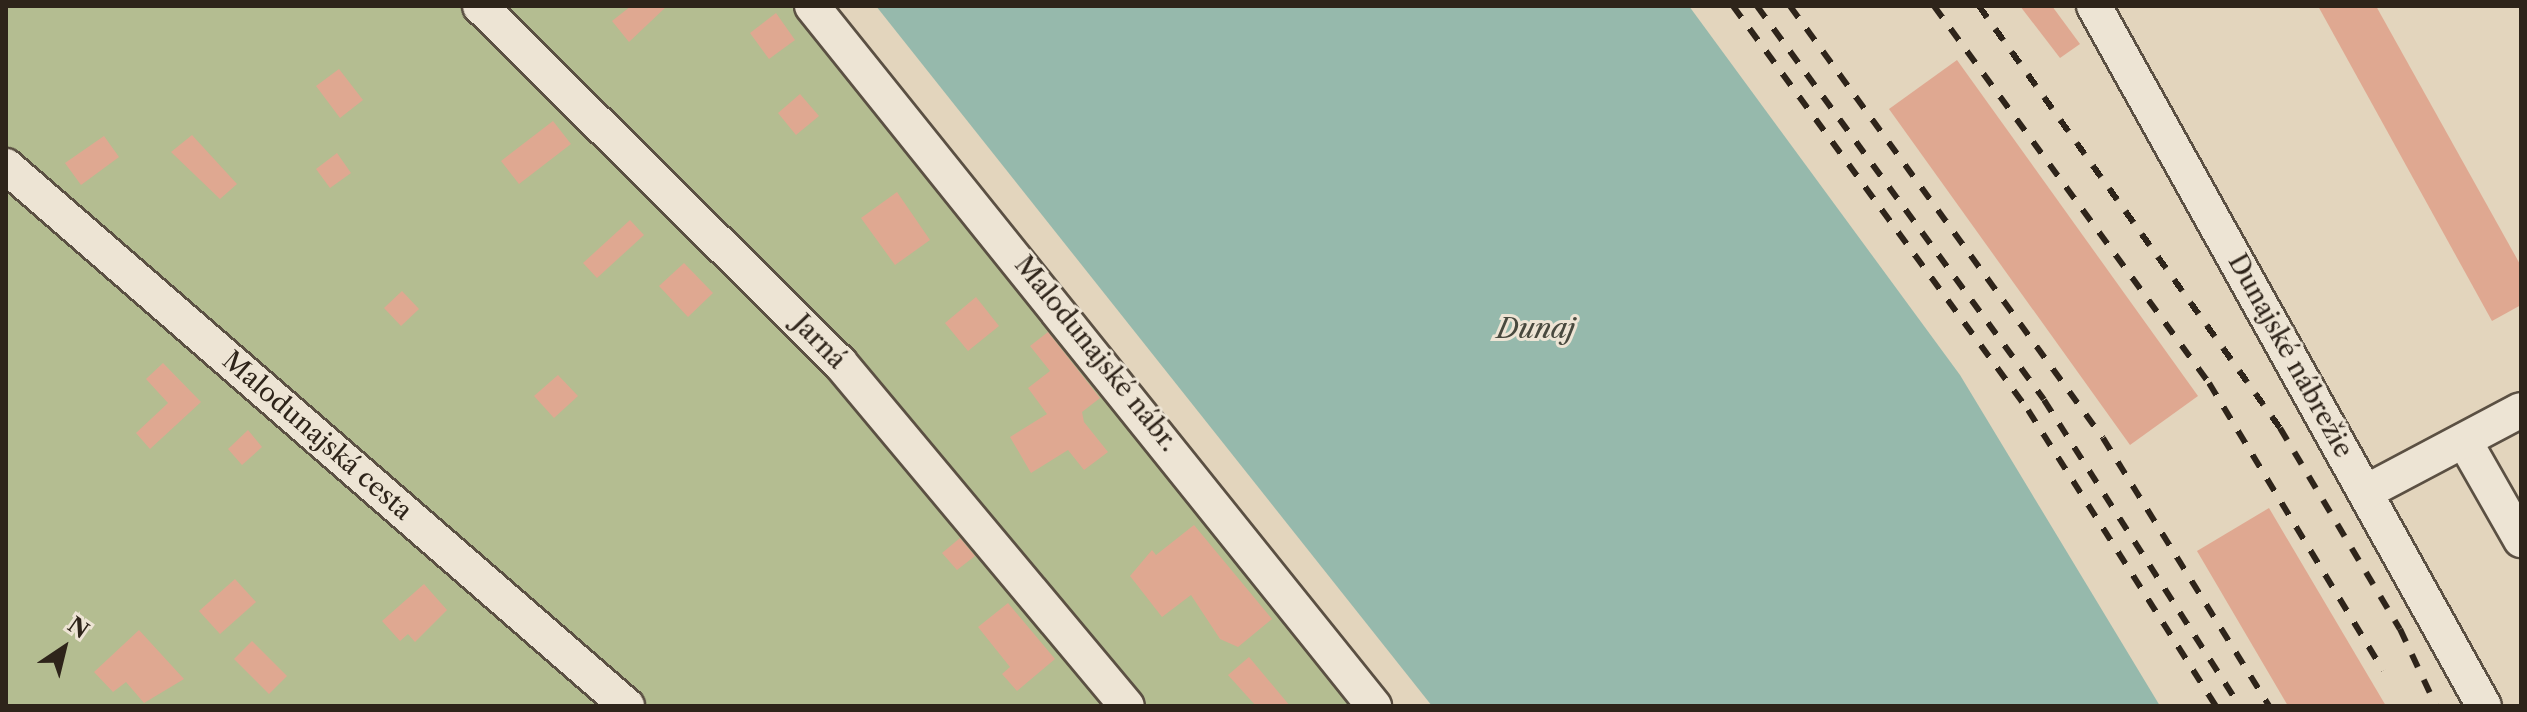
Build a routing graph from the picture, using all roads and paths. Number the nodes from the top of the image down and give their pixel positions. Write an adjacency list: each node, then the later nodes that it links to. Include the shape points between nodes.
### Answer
1 (480, 6): 10 (street, Jarná, via 840,363)
2 (812, 6): 11 (street, Malodunajské nábr.)
3 (2094, 6): 7 (street, Dunajské nábrežie)
4 (6, 166): 9 (street, Malodunajská cesta)
5 (2521, 410): 6 (street)
6 (2465, 442): 7 (street); 8 (street)
7 (2366, 492): 12 (street, Dunajské nábrežie)
8 (2521, 540)
9 (627, 706)
10 (1127, 706)
11 (1374, 706)
12 (2484, 706)

